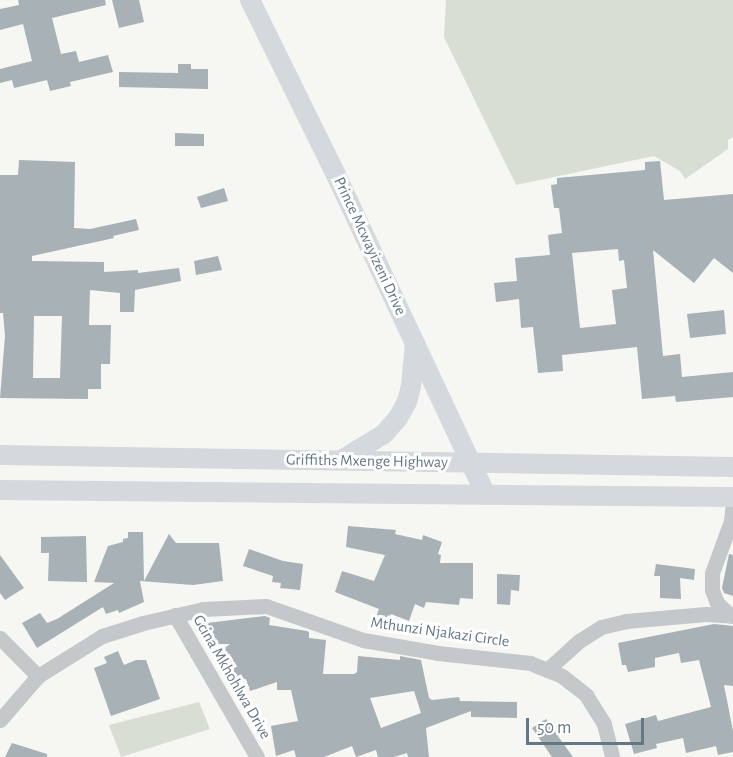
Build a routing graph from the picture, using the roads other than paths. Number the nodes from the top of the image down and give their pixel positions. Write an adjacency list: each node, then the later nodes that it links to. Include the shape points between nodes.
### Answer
1 (249, 0): 2 (street, Prince Mcwayizeni Drive)
2 (415, 341): 4 (street, via 411,386 398,418 368,445); 5 (street, Prince Mcwayizeni Drive)
3 (0, 455): 4 (street, Griffiths Mxenge Highway)
4 (340, 460): 5 (street, Griffiths Mxenge Highway)
5 (473, 463): 6 (street, Griffiths Mxenge Highway); 8 (street, Prince Mcwayizeni Drive)
6 (733, 467)
7 (0, 490): 8 (street, Griffiths Mxenge Highway)
8 (486, 495): 9 (street, Griffiths Mxenge Highway)
9 (733, 499): 11 (street, via 730,521 712,573 717,603)
10 (175, 615): 13 (street, Mthunzi Njakazi Circle, via 266,606 363,640 530,663); 14 (street, Mthunzi Njakazi Circle, via 102,636); 16 (street, Gcina Mkhohlwa Drive)
11 (732, 616): 13 (street, via 706,614 602,627 579,641)
12 (0, 638): 14 (street)
13 (547, 670): 17 (street, Mthunzi Njakazi Circle, via 562,676 586,695 604,724)
14 (38, 676): 15 (street, Mthunzi Njakazi Circle)
15 (0, 720)
16 (257, 757)
17 (612, 757)

